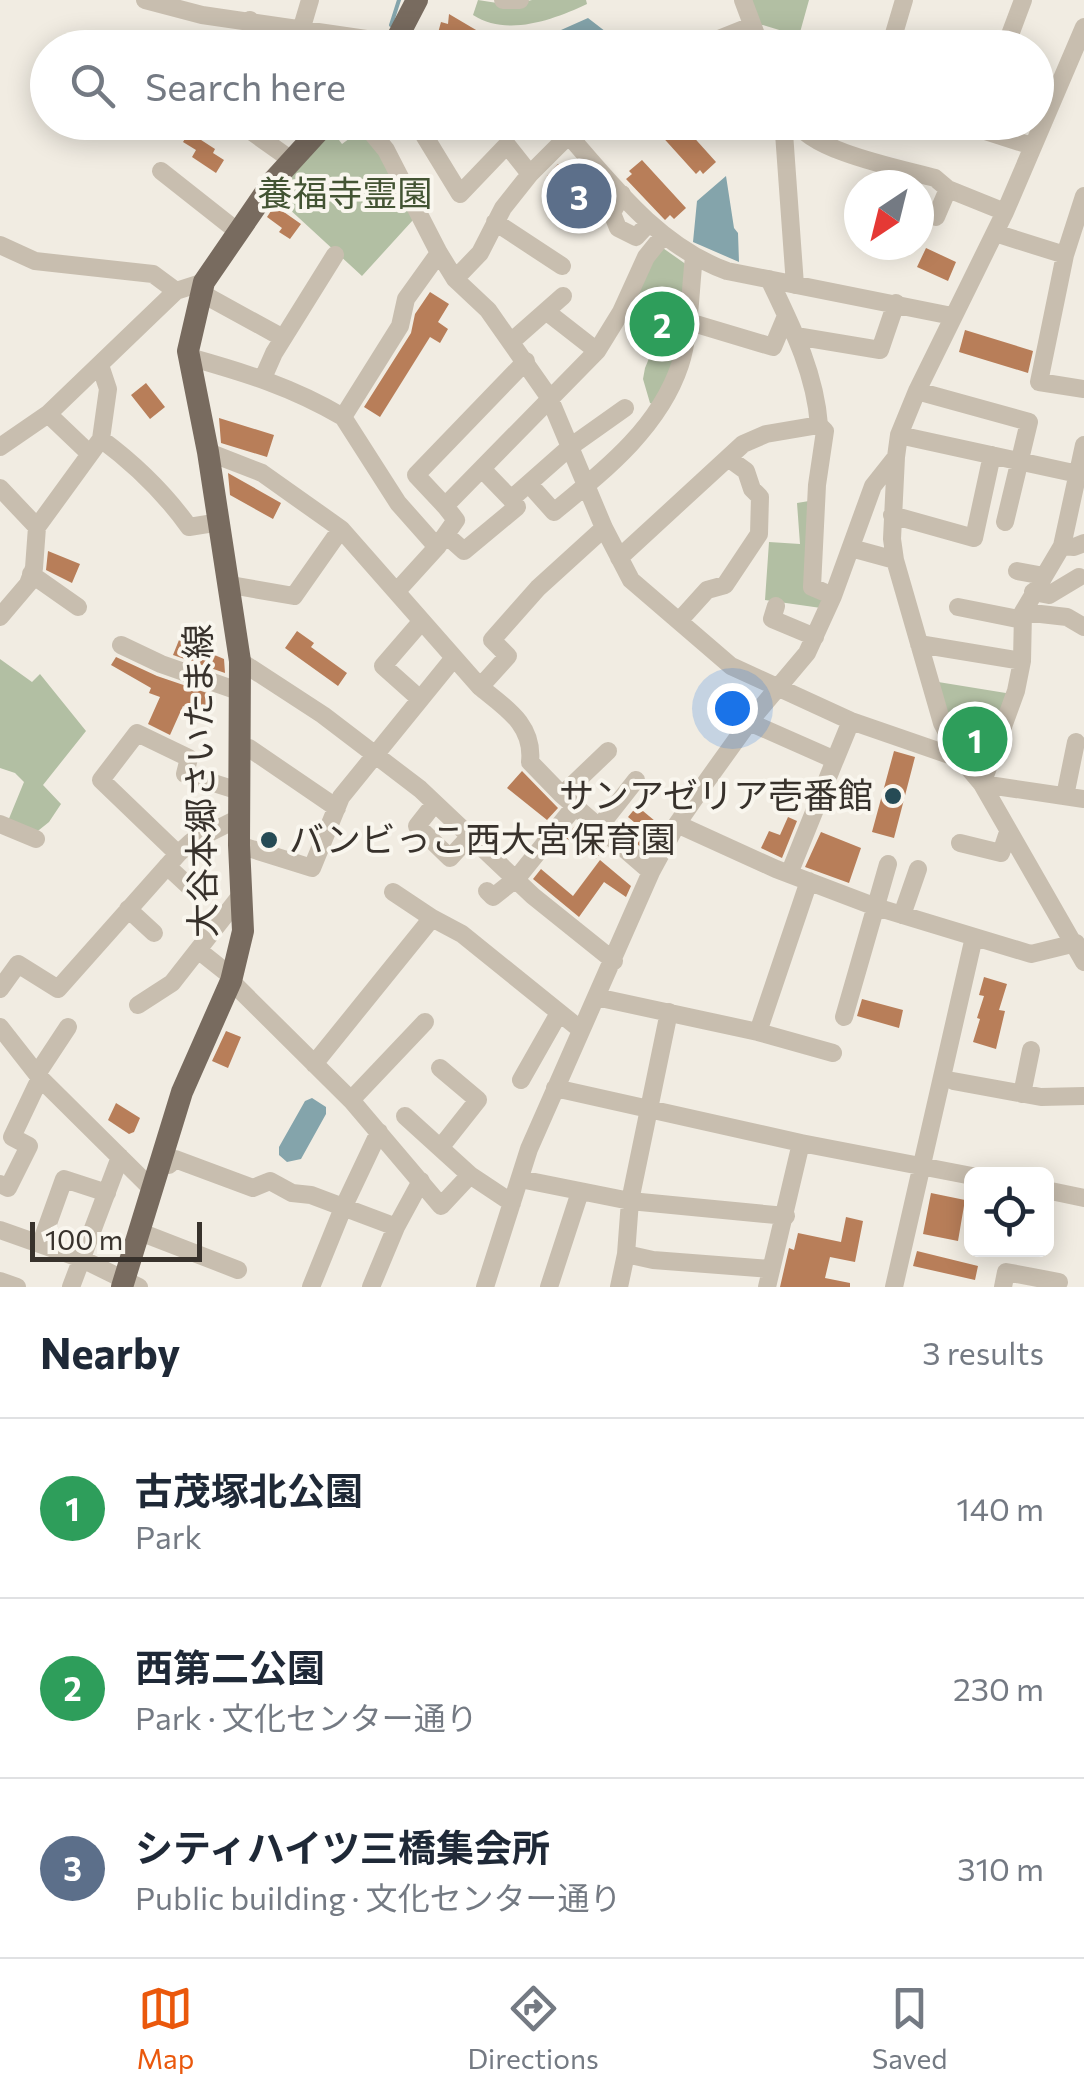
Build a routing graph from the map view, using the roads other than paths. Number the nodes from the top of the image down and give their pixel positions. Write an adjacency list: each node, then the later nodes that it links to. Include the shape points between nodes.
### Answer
1 (146, 0): 9 (street)
2 (310, 0): 12 (street)
3 (417, 0): 15 (main road)
4 (503, 0): 5 (street)
5 (520, 0)
6 (743, 0): 10 (street)
7 (904, 0): 18 (street)
8 (1023, 0): 19 (street)
9 (250, 20): 12 (street); 13 (street)
10 (751, 26): 16 (street); 17 (street)
11 (1084, 27): 20 (street)
12 (302, 28): 14 (street)
13 (248, 30)
14 (313, 30)
15 (402, 30)
16 (741, 30)
17 (753, 30)
18 (895, 30)
19 (1012, 30)
20 (1054, 96)
21 (263, 140): 32 (street)
22 (308, 140): 32 (main road, 大谷本郷さいたま線)
23 (377, 140): 45 (street)
24 (427, 140): 34 (street, via 460,194 507,145)
25 (558, 140): 34 (street)
26 (579, 140): 36 (street)
27 (784, 140): 52 (street)
28 (812, 140): 35 (street, via 935,178)
29 (1013, 140): 31 (street)
30 (1035, 140): 31 (street)
31 (1032, 146): 38 (street)
32 (290, 159): 42 (main road, 大谷本郷さいたま線)
33 (162, 171): 42 (street)
34 (530, 174): 40 (street)
35 (948, 190): 38 (street); 39 (street)
36 (622, 194): 41 (street); 41 (street, via 612,213 618,228 636,237)
37 (1084, 196): 47 (street)
38 (1005, 212): 43 (street)
39 (936, 217)
40 (496, 222): 49 (street); 50 (street, via 480,253)
41 (656, 230): 48 (street); 64 (street, via 621,312)
42 (238, 231): 53 (main road, 大谷本郷さいたま線)
43 (995, 233): 47 (street); 59 (street)
44 (0, 245): 54 (street, via 35,262 153,274)
45 (438, 253): 50 (street); 74 (street)
46 (335, 255): 62 (street)
47 (1064, 255): 69 (street, via 1039,382)
48 (694, 257): 51 (street); 60 (street)
49 (562, 266)
50 (455, 279): 63 (street)
51 (769, 279): 52 (street); 58 (street)
52 (795, 285): 56 (street)
53 (202, 287): 54 (street); 62 (street); 65 (main road, 大谷本郷さいたま線)
54 (176, 290): 67 (street)
55 (562, 296): 57 (street)
56 (896, 303): 59 (street); 61 (street, via 880,350)
57 (548, 312): 63 (street); 64 (street)
58 (786, 316): 60 (street, via 774,347); 61 (street)
59 (952, 316): 70 (street)
60 (686, 320): 89 (street, via 682,362 666,401)
61 (796, 336): 75 (street, via 816,388)
62 (283, 338): 68 (street)
63 (512, 341): 66 (street)
64 (596, 351): 71 (street)
65 (189, 357): 68 (street); 81 (main road, 大谷本郷さいたま線)
66 (526, 362): 71 (street); 92 (street, via 416,476)
67 (100, 364): 73 (street); 78 (street, via 108,390)
68 (263, 378): 74 (street)
69 (1084, 389)
70 (917, 391): 76 (street); 85 (street, via 1030,422)
71 (549, 396): 79 (street); 86 (street)
72 (625, 408): 79 (street)
73 (48, 414): 78 (street); 80 (street)
74 (343, 417): 99 (street, via 398,504)
75 (820, 425): 84 (street, via 766,434); 111 (street, via 825,431 812,587)
76 (899, 435): 82 (street); 83 (street)
77 (1084, 445): 87 (street)
78 (96, 446): 94 (street, via 133,462 189,528); 96 (street)
79 (570, 446): 88 (street); 89 (street)
80 (0, 447)
81 (208, 452): 94 (main road, 大谷本郷さいたま線); 98 (street, via 262,474)
82 (992, 455): 85 (street); 93 (street, via 974,538)
83 (896, 457): 93 (street); 102 (street, via 873,486)
84 (728, 458): 103 (street); 118 (street, via 746,471 760,497 759,534 725,585 708,590)
85 (1019, 462): 87 (street); 95 (street)
86 (482, 470): 91 (street); 92 (street)
87 (1078, 474): 101 (street)
88 (529, 484): 89 (street, via 554,512); 91 (street)
89 (588, 484): 97 (street)
90 (0, 488): 96 (street)
91 (511, 498): 99 (street, via 517,507 464,551)
92 (446, 506): 99 (street, via 456,520)
93 (892, 515): 104 (street)
94 (220, 522): 109 (main road, 大谷本郷さいたま線)
95 (1004, 522)
96 (37, 527): 106 (street)
97 (604, 528): 103 (street); 126 (street, via 492,640 508,656)
98 (341, 529): 109 (street, via 294,596); 110 (street)
99 (441, 541): 110 (street)
100 (1084, 543): 101 (street)
101 (1062, 546): 108 (street)
102 (851, 548): 104 (street); 111 (street)
103 (620, 558): 118 (street, via 631,580)
104 (895, 560): 121 (street)
105 (1017, 570): 108 (street)
106 (32, 574): 113 (street); 116 (street)
107 (1079, 577): 108 (street, via 1049,595)
108 (1038, 584): 115 (street)
109 (231, 585): 124 (main road, 大谷本郷さいたま線)
110 (397, 591): 117 (street)
111 (833, 596): 120 (street)
112 (776, 606): 120 (street, via 772,619)
113 (78, 607)
114 (958, 607): 115 (street)
115 (1023, 616): 119 (street, via 1067,617); 125 (street)
116 (0, 617)
117 (421, 622): 123 (street); 129 (street, via 383,666)
118 (679, 622): 127 (street, via 732,666)
119 (1084, 627)
120 (815, 637): 127 (street)
121 (919, 644): 125 (street); 136 (street, via 942,723)
122 (121, 645): 128 (street)
123 (454, 659): 126 (street); 129 (street)
124 (240, 661): 128 (main road, 大谷本郷さいたま線); 135 (street)
125 (1022, 661): 139 (street)
126 (480, 687): 142 (street, via 522,724 530,762)
127 (778, 689): 130 (street); 131 (street)
128 (241, 692): 133 (main road, 大谷本郷さいたま線)
129 (420, 699): 135 (street)
130 (851, 721): 136 (street); 137 (street)
131 (749, 722): 137 (street); 147 (street)
132 (1076, 742): 141 (street)
133 (240, 746): 140 (main road, 大谷本郷さいたま線); 144 (street)
134 (608, 751): 142 (street)
135 (374, 753): 143 (street); 144 (street)
136 (961, 758): 139 (street)
137 (835, 760): 158 (street)
138 (636, 780): 148 (street)
139 (982, 784): 141 (street); 149 (street)
140 (239, 791): 145 (main road, 大谷本郷さいたま線); 154 (street, via 185,774 189,758 136,733 101,780)
141 (1074, 797)
142 (569, 801): 148 (street); 159 (street)
143 (435, 803): 150 (street); 150 (street, via 417,826 450,858)
144 (336, 808): 153 (street, via 312,868)
145 (239, 818): 153 (main road, 大谷本郷さいたま線); 154 (street)
146 (0, 824): 151 (street)
147 (676, 824): 157 (street); 158 (street)
148 (598, 827): 157 (street)
149 (1008, 832): 152 (street, via 1001,853); 173 (street)
150 (471, 835): 159 (street)
151 (36, 839)
152 (960, 843)
153 (239, 845): 164 (main road, 大谷本郷さいたま線)
154 (172, 860): 161 (street); 166 (street)
155 (888, 864): 165 (street)
156 (918, 869): 167 (street)
157 (650, 872): 174 (street)
158 (789, 874): 160 (street)
159 (517, 878): 163 (street, via 493,896); 174 (street)
160 (809, 881): 165 (street); 186 (street)
161 (194, 891)
162 (393, 892): 168 (street)
163 (487, 892)
164 (241, 895): 171 (street); 176 (main road, 大谷本郷さいたま線, via 243,931)
165 (876, 907): 167 (street); 182 (street)
166 (128, 909): 169 (street); 177 (street, via 58,989 18,964)
167 (902, 915): 170 (street)
168 (432, 918): 181 (street, via 462,934); 190 (street)
169 (154, 932)
170 (974, 937): 172 (street); 207 (street)
171 (198, 950): 176 (street); 179 (street, via 172,984)
172 (1041, 952): 173 (street); 175 (street)
173 (1081, 954)
174 (614, 961): 178 (street)
175 (1046, 972)
176 (231, 979): 190 (street); 206 (main road, 大谷本郷さいたま線, via 182,1092)
177 (0, 989)
178 (596, 997): 180 (street); 185 (street)
179 (138, 1005)
180 (669, 1012): 186 (street); 199 (street)
181 (559, 1013): 185 (street); 193 (street)
182 (844, 1017)
183 (425, 1022): 198 (street)
184 (68, 1028): 192 (street)
185 (581, 1030): 195 (street)
186 (758, 1032): 189 (street)
187 (2, 1036): 192 (street)
188 (1031, 1050): 196 (street)
189 (833, 1052)
190 (314, 1064): 198 (street)
191 (440, 1068): 204 (street, via 478,1100)
192 (38, 1076): 202 (street); 205 (street)
193 (521, 1080)
194 (952, 1081): 196 (street)
195 (556, 1088): 199 (street); 210 (street)
196 (1022, 1094): 197 (street)
197 (1084, 1096)
198 (351, 1100): 201 (street)
199 (648, 1108): 203 (street); 218 (street)
200 (405, 1116): 204 (street)
201 (379, 1132): 211 (street); 220 (street)
202 (6, 1134): 212 (street, via 30,1146 8,1188)
203 (802, 1143): 207 (street); 221 (street)
204 (440, 1148): 209 (street)
205 (120, 1158): 213 (street); 214 (street)
206 (160, 1165): 213 (main road, 大谷本郷さいたま線); 220 (street, via 176,1158 253,1188 270,1181)
207 (922, 1166): 208 (street); 240 (street)
208 (964, 1174)
209 (470, 1175): 211 (street, via 441,1206); 219 (street)
210 (520, 1179): 215 (street); 219 (street)
211 (421, 1181): 222 (street)
212 (0, 1184)
213 (153, 1190): 224 (main road, 大谷本郷さいたま線)
214 (107, 1192): 225 (street, via 64,1179); 227 (street)
215 (580, 1192): 218 (street); 238 (street)
216 (1054, 1192): 217 (street)
217 (1084, 1198)
218 (630, 1201): 221 (street); 226 (street)
219 (512, 1203): 237 (street)
220 (343, 1208): 222 (street); 235 (street)
221 (786, 1216): 229 (street)
222 (396, 1227): 236 (street)
223 (0, 1230): 225 (street)
224 (140, 1232): 228 (street); 232 (main road, 大谷本郷さいたま線)
225 (41, 1243): 227 (street)
226 (626, 1254): 229 (street); 239 (street)
227 (82, 1259): 232 (street); 234 (street)
228 (238, 1270)
229 (769, 1278)
230 (0, 1281): 233 (street)
231 (1059, 1282): 241 (street, via 1006,1272)
232 (128, 1285)
233 (16, 1287)
234 (72, 1287)
235 (312, 1287)
236 (371, 1287)
237 (484, 1287)
238 (548, 1287)
239 (619, 1287)
240 (894, 1287)
241 (1003, 1287)

